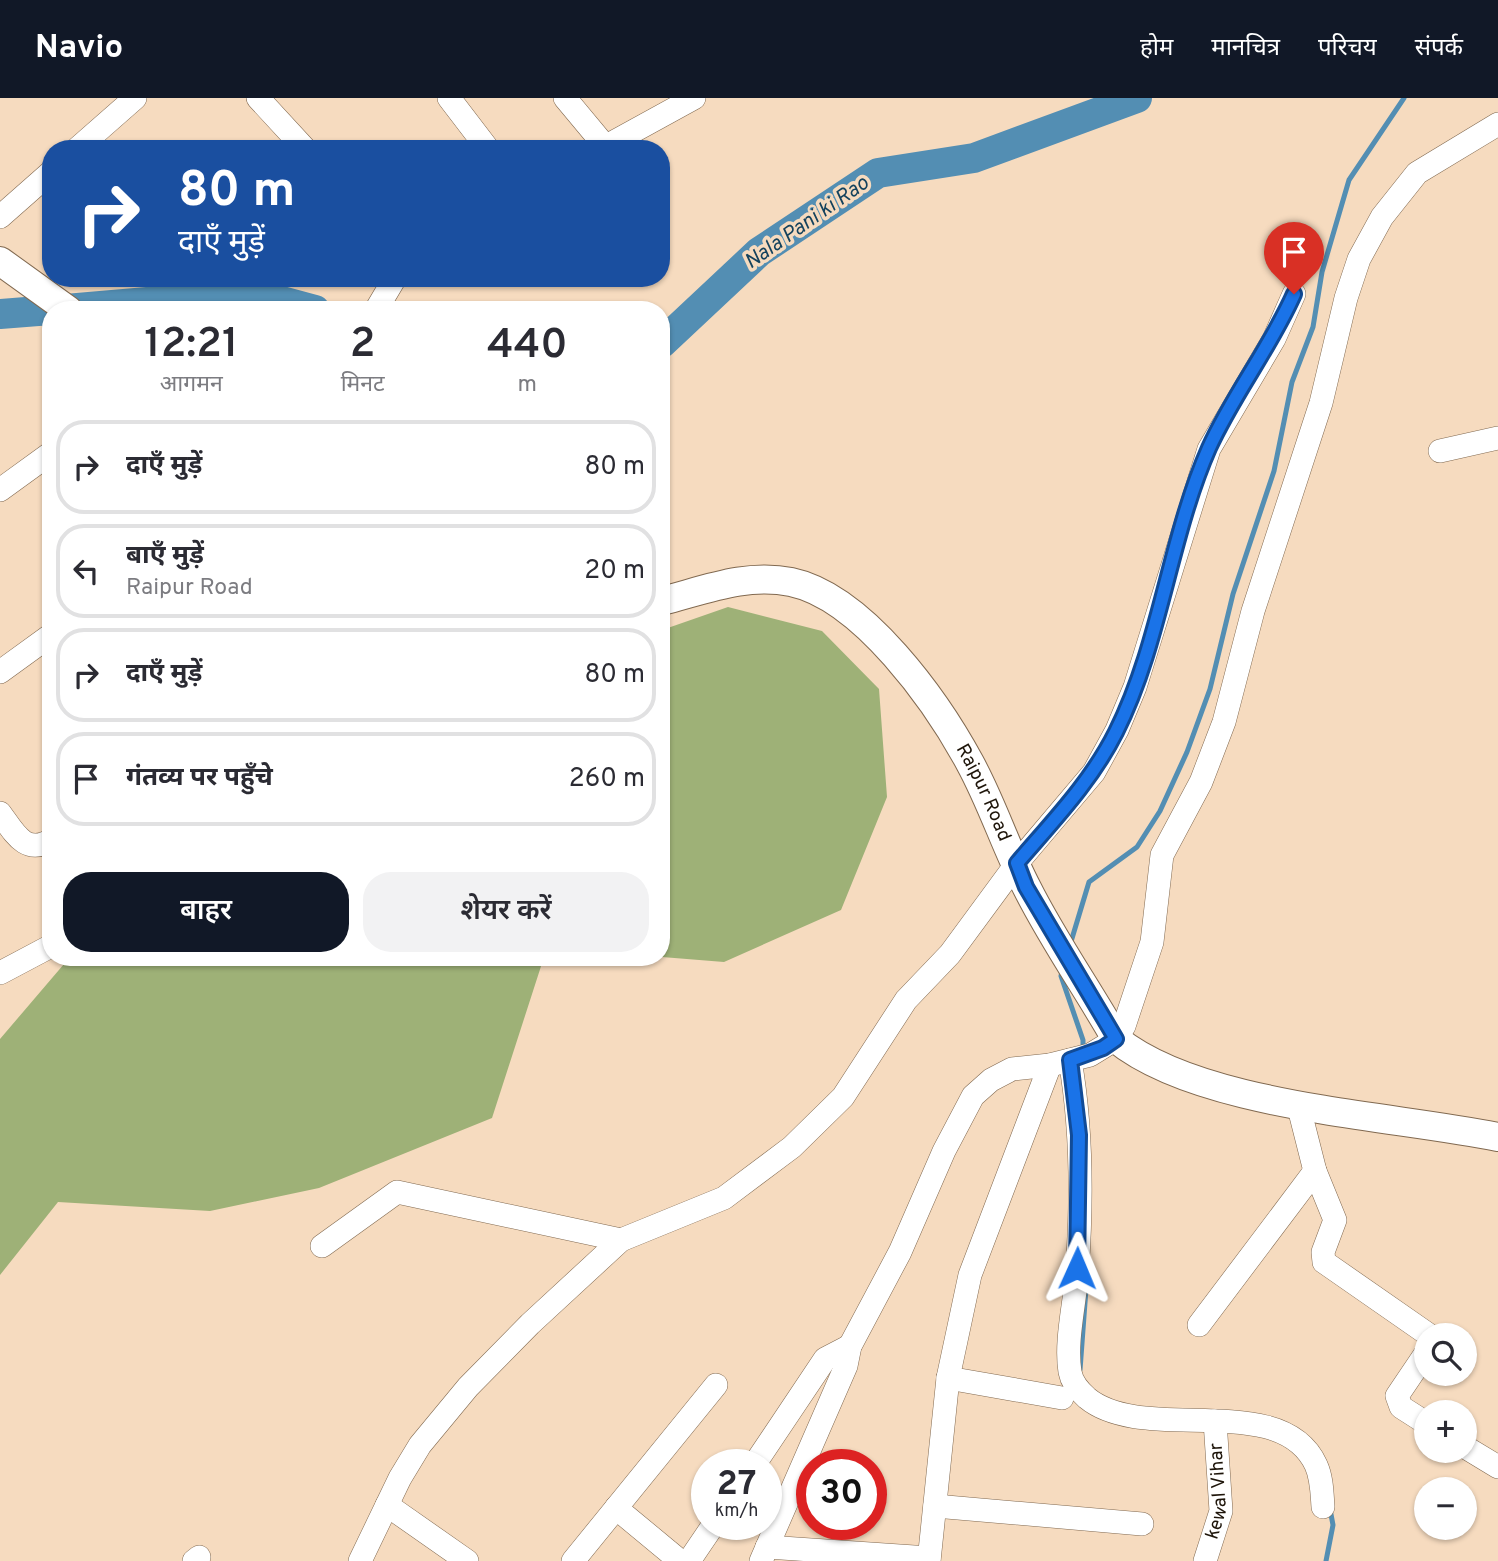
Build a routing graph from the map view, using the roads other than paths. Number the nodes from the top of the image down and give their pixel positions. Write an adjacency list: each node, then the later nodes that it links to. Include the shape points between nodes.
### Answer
1 (135, 98): 7 (street)
2 (258, 98): 8 (street)
3 (449, 98): 9 (street)
4 (565, 98): 10 (street)
5 (694, 98): 11 (street)
6 (1498, 124): 29 (street, via 1417,173 1382,217 1359,259 1321,403 1253,611 1224,722 1200,782 1161,855 1152,942 1131,1010)
7 (87, 140)
8 (296, 140)
9 (481, 140)
10 (598, 140)
11 (616, 140)
12 (42, 180): 13 (street)
13 (0, 217)
14 (13, 278): 16 (main road)
15 (1294, 294): 26 (street, via 1209,449 1152,636 1117,730 1094,772)
16 (53, 301)
17 (1498, 438): 18 (street)
18 (1440, 451)
19 (42, 460): 20 (street)
20 (0, 490)
21 (670, 599): 26 (main road, Raipur Road, via 765,578 794,583 854,615 888,647 970,762)
22 (42, 641): 23 (street)
23 (0, 671)
24 (0, 813): 25 (street, via 29,846)
25 (42, 845)
26 (1021, 875): 29 (main road, Raipur Road); 34 (street, via 906,1000 843,1097 792,1147 724,1198)
27 (42, 951): 28 (street)
28 (0, 973)
29 (1116, 1039): 30 (street); 31 (main road, Raipur Road, via 1170,1070 1224,1088)
30 (1072, 1060): 38 (street, via 1012,1069 973,1096); 40 (street, via 970,1275); 44 (street, via 1079,1135 1071,1376 1086,1397 1119,1414)
31 (1298, 1104): 32 (main road, Raipur Road); 33 (street)
32 (1498, 1137)
33 (1315, 1171): 36 (street); 37 (street, via 1335,1220 1323,1250 1324,1262)
34 (621, 1241): 35 (street, via 397,1192); 48 (street, via 468,1387 420,1446)
35 (322, 1246)
36 (1199, 1325)
37 (1414, 1325)
38 (850, 1346): 45 (street, via 825,1359); 54 (street, via 846,1366)
39 (1414, 1371): 43 (street, via 1397,1396 1401,1407)
40 (948, 1378): 42 (street); 49 (street)
41 (716, 1385): 51 (street)
42 (1062, 1398)
43 (1414, 1415)
44 (1215, 1421): 50 (street, via 1261,1426 1298,1443 1316,1465); 61 (street, kewal Vihar, via 1221,1511)
45 (765, 1449)
46 (1477, 1454): 47 (street)
47 (1498, 1467)
48 (387, 1505): 56 (street); 57 (street)
49 (935, 1506): 52 (street); 55 (street)
50 (1323, 1507)
51 (616, 1508): 58 (street); 59 (street)
52 (1142, 1524)
53 (704, 1540): 60 (street)
54 (764, 1554): 55 (street)
55 (929, 1559)
56 (360, 1561)
57 (467, 1561)
58 (573, 1561)
59 (680, 1561)
60 (689, 1561)
61 (1205, 1561)

